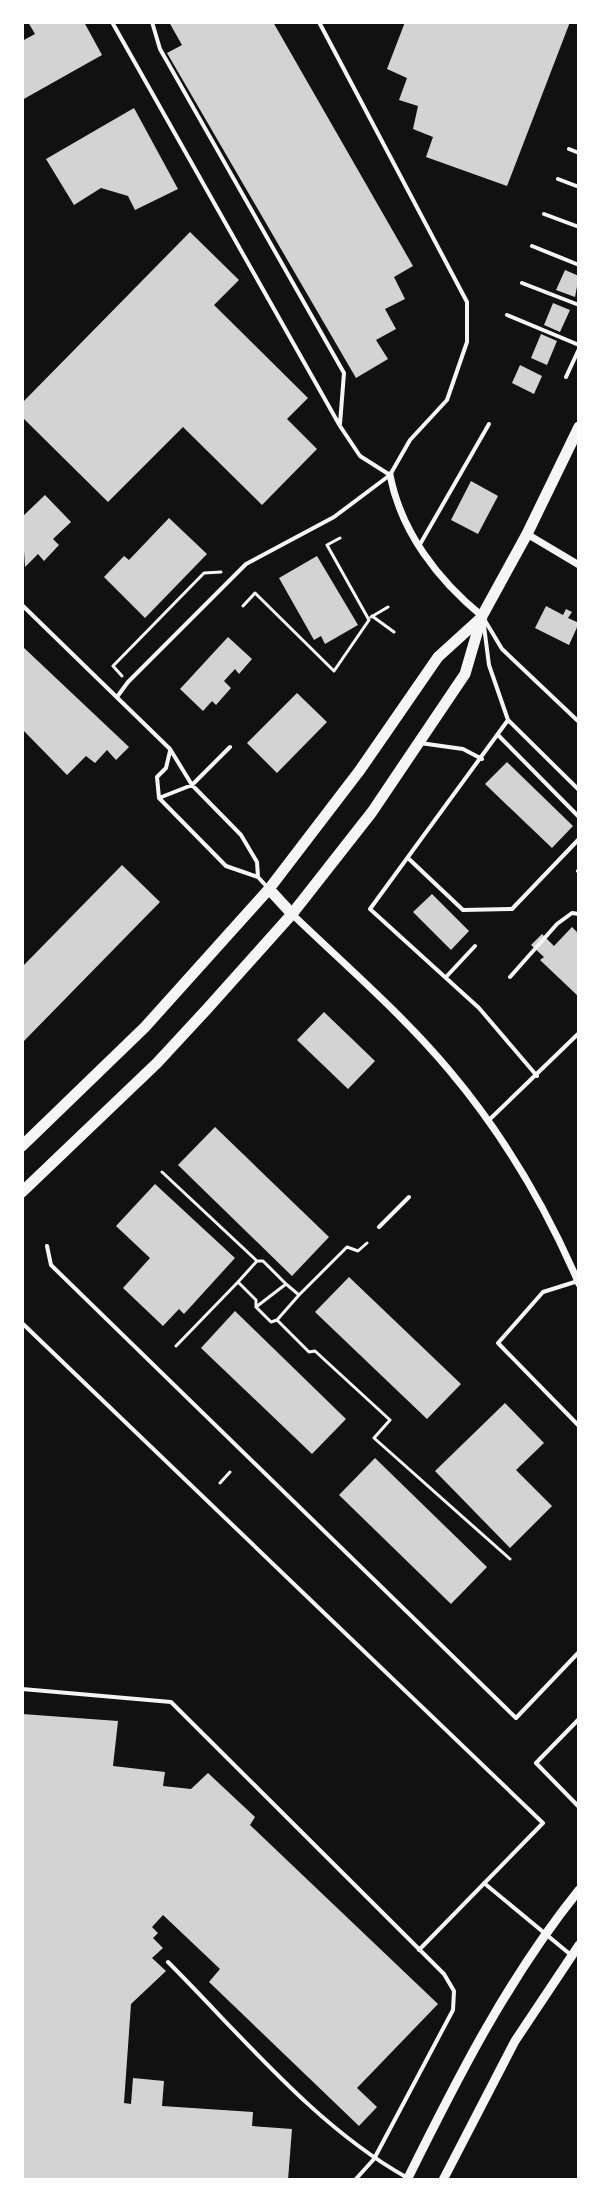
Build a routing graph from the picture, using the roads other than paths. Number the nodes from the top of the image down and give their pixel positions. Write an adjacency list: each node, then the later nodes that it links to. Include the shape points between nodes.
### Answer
1 (112, 22): 18 (lane)
2 (152, 22): 18 (lane, via 160,49 344,373)
3 (320, 23): 20 (lane, via 467,302 467,342 447,400 410,440)
4 (569, 149): 5 (lane)
5 (579, 153)
6 (558, 179): 7 (lane)
7 (579, 187)
8 (544, 214): 9 (lane)
9 (579, 227)
10 (532, 246): 11 (lane)
11 (579, 265)
12 (522, 283): 13 (lane)
13 (579, 305)
14 (507, 315): 15 (lane)
15 (579, 347): 16 (lane)
16 (566, 377)
17 (489, 424): 22 (lane)
18 (340, 426): 20 (lane, via 360,456)
19 (579, 427): 21 (main road)
20 (390, 475): 22 (street, via 400,515); 26 (lane, via 334,517 246,564)
21 (527, 534): 23 (street); 25 (main road)
22 (419, 546): 25 (street, via 457,596)
23 (579, 565)
24 (22, 605): 26 (lane)
25 (482, 616): 27 (lane, via 489,665); 28 (lane, via 502,649); 30 (main road, via 465,674); 41 (main road, via 438,657)
26 (117, 697): 32 (lane)
27 (508, 720): 29 (lane); 35 (lane)
28 (579, 722)
29 (498, 735): 33 (lane); 37 (lane)
30 (420, 743): 33 (lane, via 463,749); 42 (main road)
31 (230, 747): 34 (lane)
32 (170, 749): 34 (lane); 36 (lane, via 166,768 157,777)
33 (482, 759): 39 (lane)
34 (192, 785): 36 (lane); 40 (lane, via 241,835 257,862)
35 (579, 790)
36 (159, 798): 40 (lane, via 226,866)
37 (579, 817)
38 (579, 839): 39 (lane, via 512,909 463,910)
39 (409, 859): 45 (lane, via 370,909)
40 (258, 877): 41 (lane)
41 (269, 889): 42 (main road); 50 (main road, via 145,1027)
42 (292, 914): 49 (street, via 406,1024); 51 (main road, via 157,1063)
43 (579, 914): 46 (lane, via 557,924)
44 (475, 946): 45 (lane)
45 (446, 977): 48 (lane)
46 (510, 977)
47 (579, 1033): 48 (lane)
48 (537, 1076): 49 (lane)
49 (489, 1120): 55 (street)
50 (22, 1146)
51 (22, 1192)
52 (409, 1197): 53 (lane)
53 (379, 1227)
54 (47, 1246): 58 (lane, via 51,1265 516,1718)
55 (578, 1283): 57 (lane, via 543,1292 498,1343)
56 (22, 1323): 62 (lane, via 543,1823)
57 (579, 1426)
58 (579, 1652)
59 (22, 1689): 66 (lane, via 171,1702)
60 (579, 1719): 61 (lane, via 536,1763)
61 (579, 1807)
62 (484, 1883): 64 (lane); 66 (lane)
63 (579, 1890): 64 (street)
64 (546, 1934): 67 (lane); 70 (street, via 480,2035)
65 (579, 1945): 67 (street)
66 (419, 1950): 69 (lane, via 454,1991 453,2010)
67 (571, 1955): 72 (street, via 508,2053)
68 (168, 1962): 69 (lane, via 329,2122)
69 (374, 2159): 70 (lane); 71 (lane)
70 (407, 2179)
71 (355, 2180)
72 (443, 2180)

